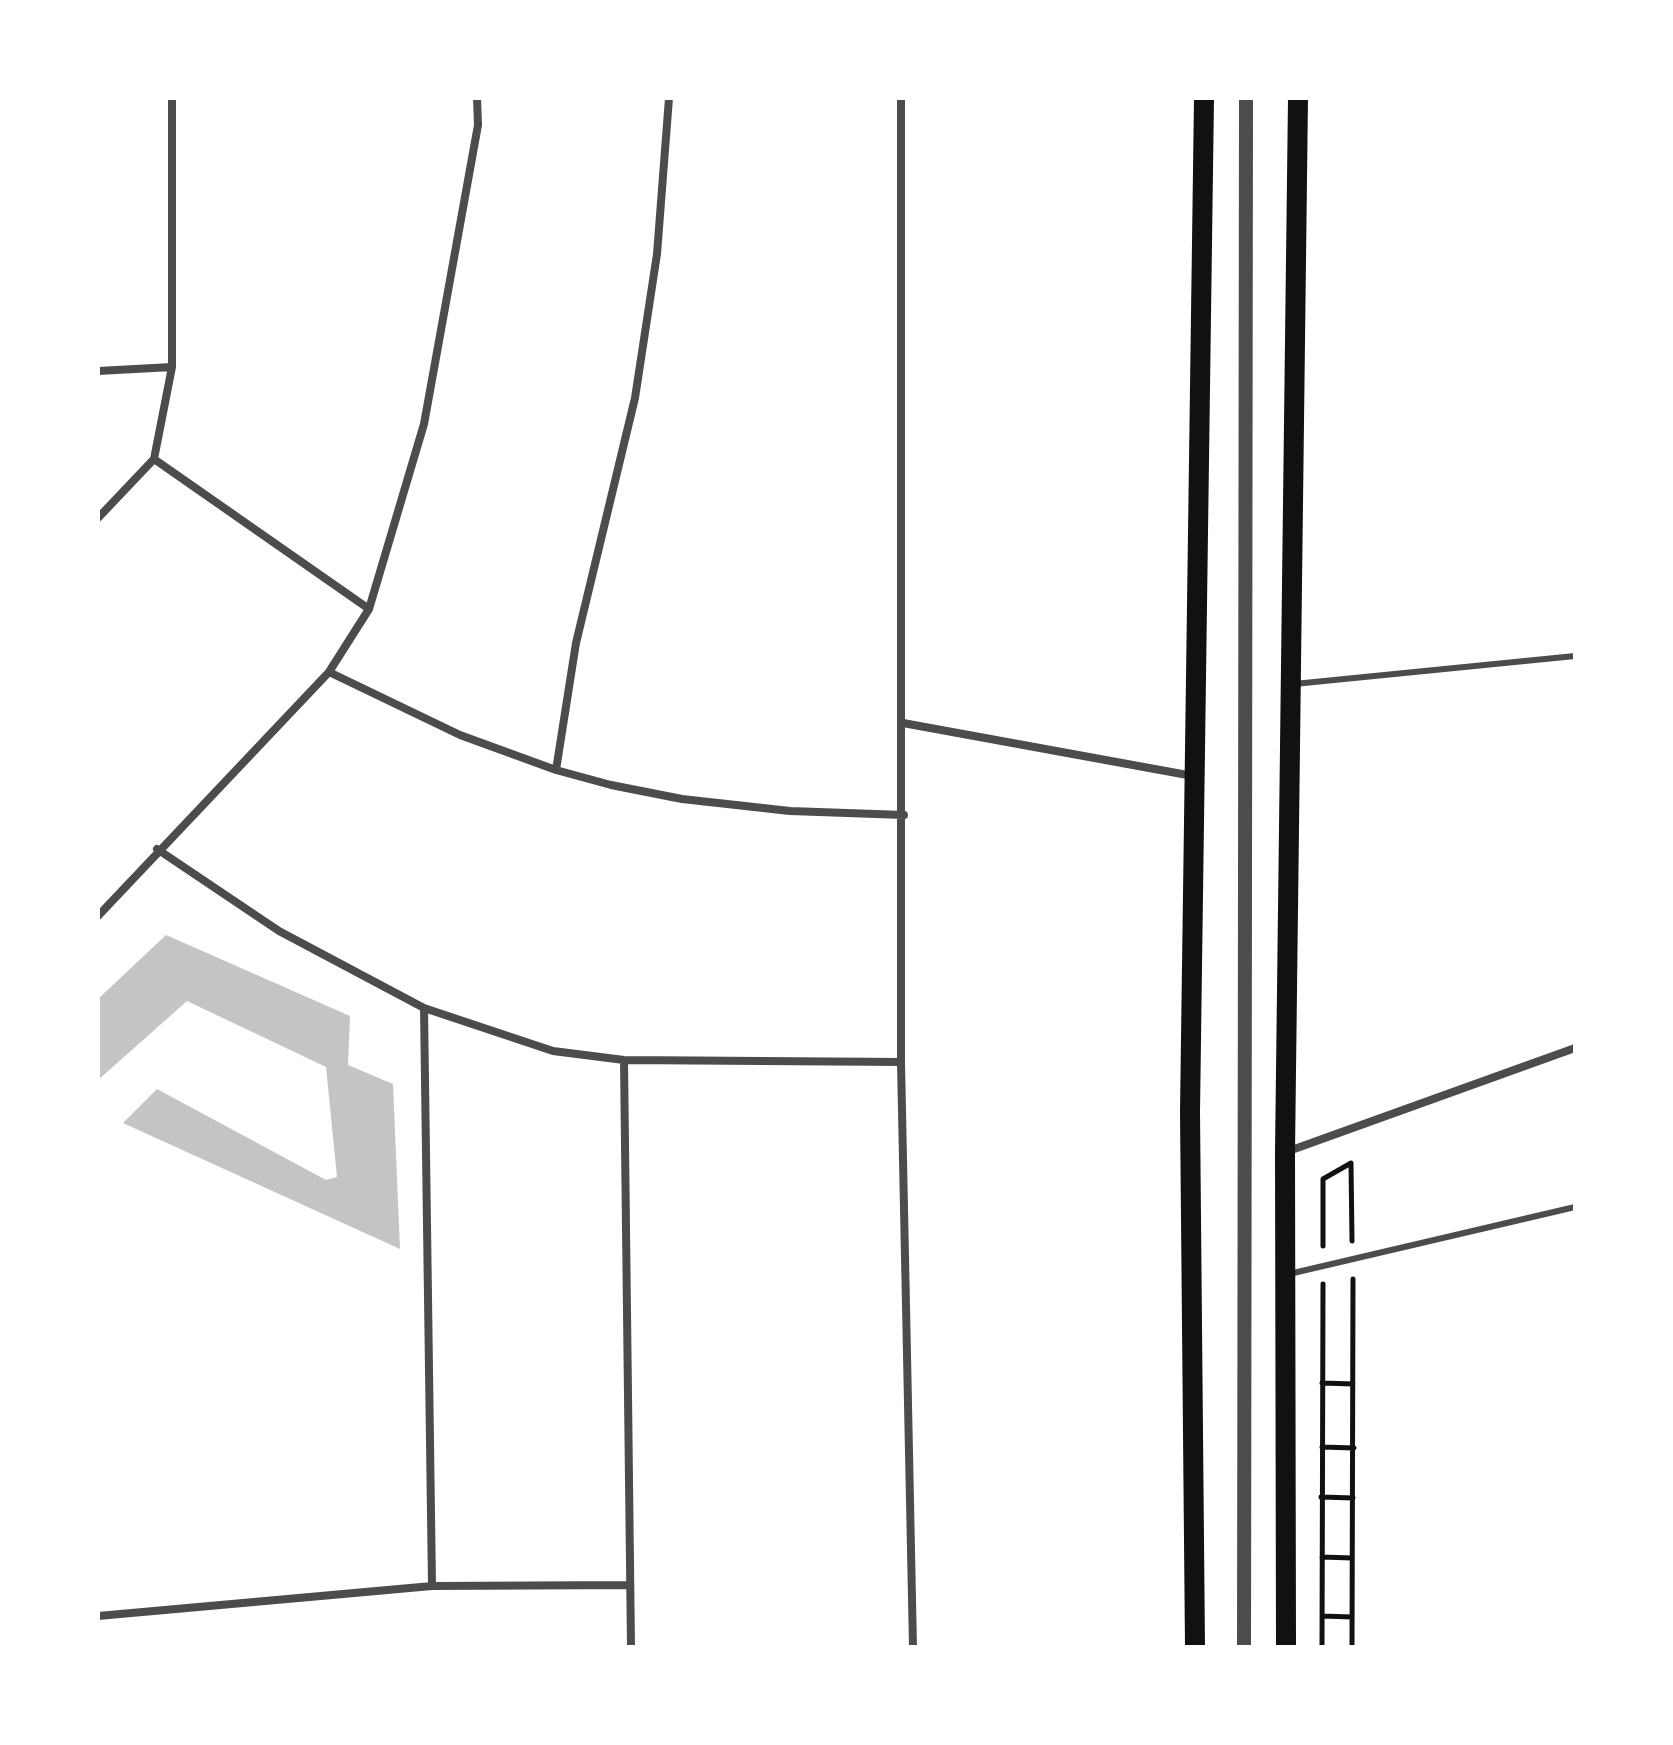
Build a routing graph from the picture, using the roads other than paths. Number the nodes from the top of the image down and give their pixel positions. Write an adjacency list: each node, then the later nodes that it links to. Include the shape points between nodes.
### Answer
1 (172, 98): 8 (street)
2 (477, 98): 12 (street, via 478,125 424,424)
3 (669, 98): 17 (street, via 657,254 635,398 576,643)
4 (901, 98): 16 (street)
5 (1204, 98): 18 (main road)
6 (1246, 98): 35 (street)
7 (1298, 98): 15 (main road)
8 (172, 367): 9 (street); 10 (street)
9 (98, 371)
10 (154, 459): 11 (street); 12 (street)
11 (98, 518)
12 (369, 609): 14 (street)
13 (1575, 656): 15 (lane)
14 (329, 672): 17 (street, via 460,735); 20 (street)
15 (1291, 684): 26 (main road)
16 (903, 723): 18 (street); 19 (street)
17 (556, 770): 19 (street, via 682,799 790,811)
18 (1194, 776): 34 (main road, via 1190,1126)
19 (904, 815): 25 (street)
20 (157, 849): 21 (street); 22 (street, via 279,931)
21 (98, 916)
22 (424, 1008): 24 (street, via 553,1051); 30 (street)
23 (1575, 1048): 26 (street)
24 (624, 1060): 25 (street); 29 (street)
25 (901, 1062): 33 (street)
26 (1285, 1152): 28 (main road)
27 (1575, 1207): 28 (lane)
28 (1285, 1275): 36 (main road)
29 (630, 1585): 30 (street); 32 (street)
30 (432, 1586): 31 (street)
31 (98, 1616)
32 (631, 1647)
33 (913, 1647)
34 (1195, 1647)
35 (1244, 1647)
36 (1286, 1647)

